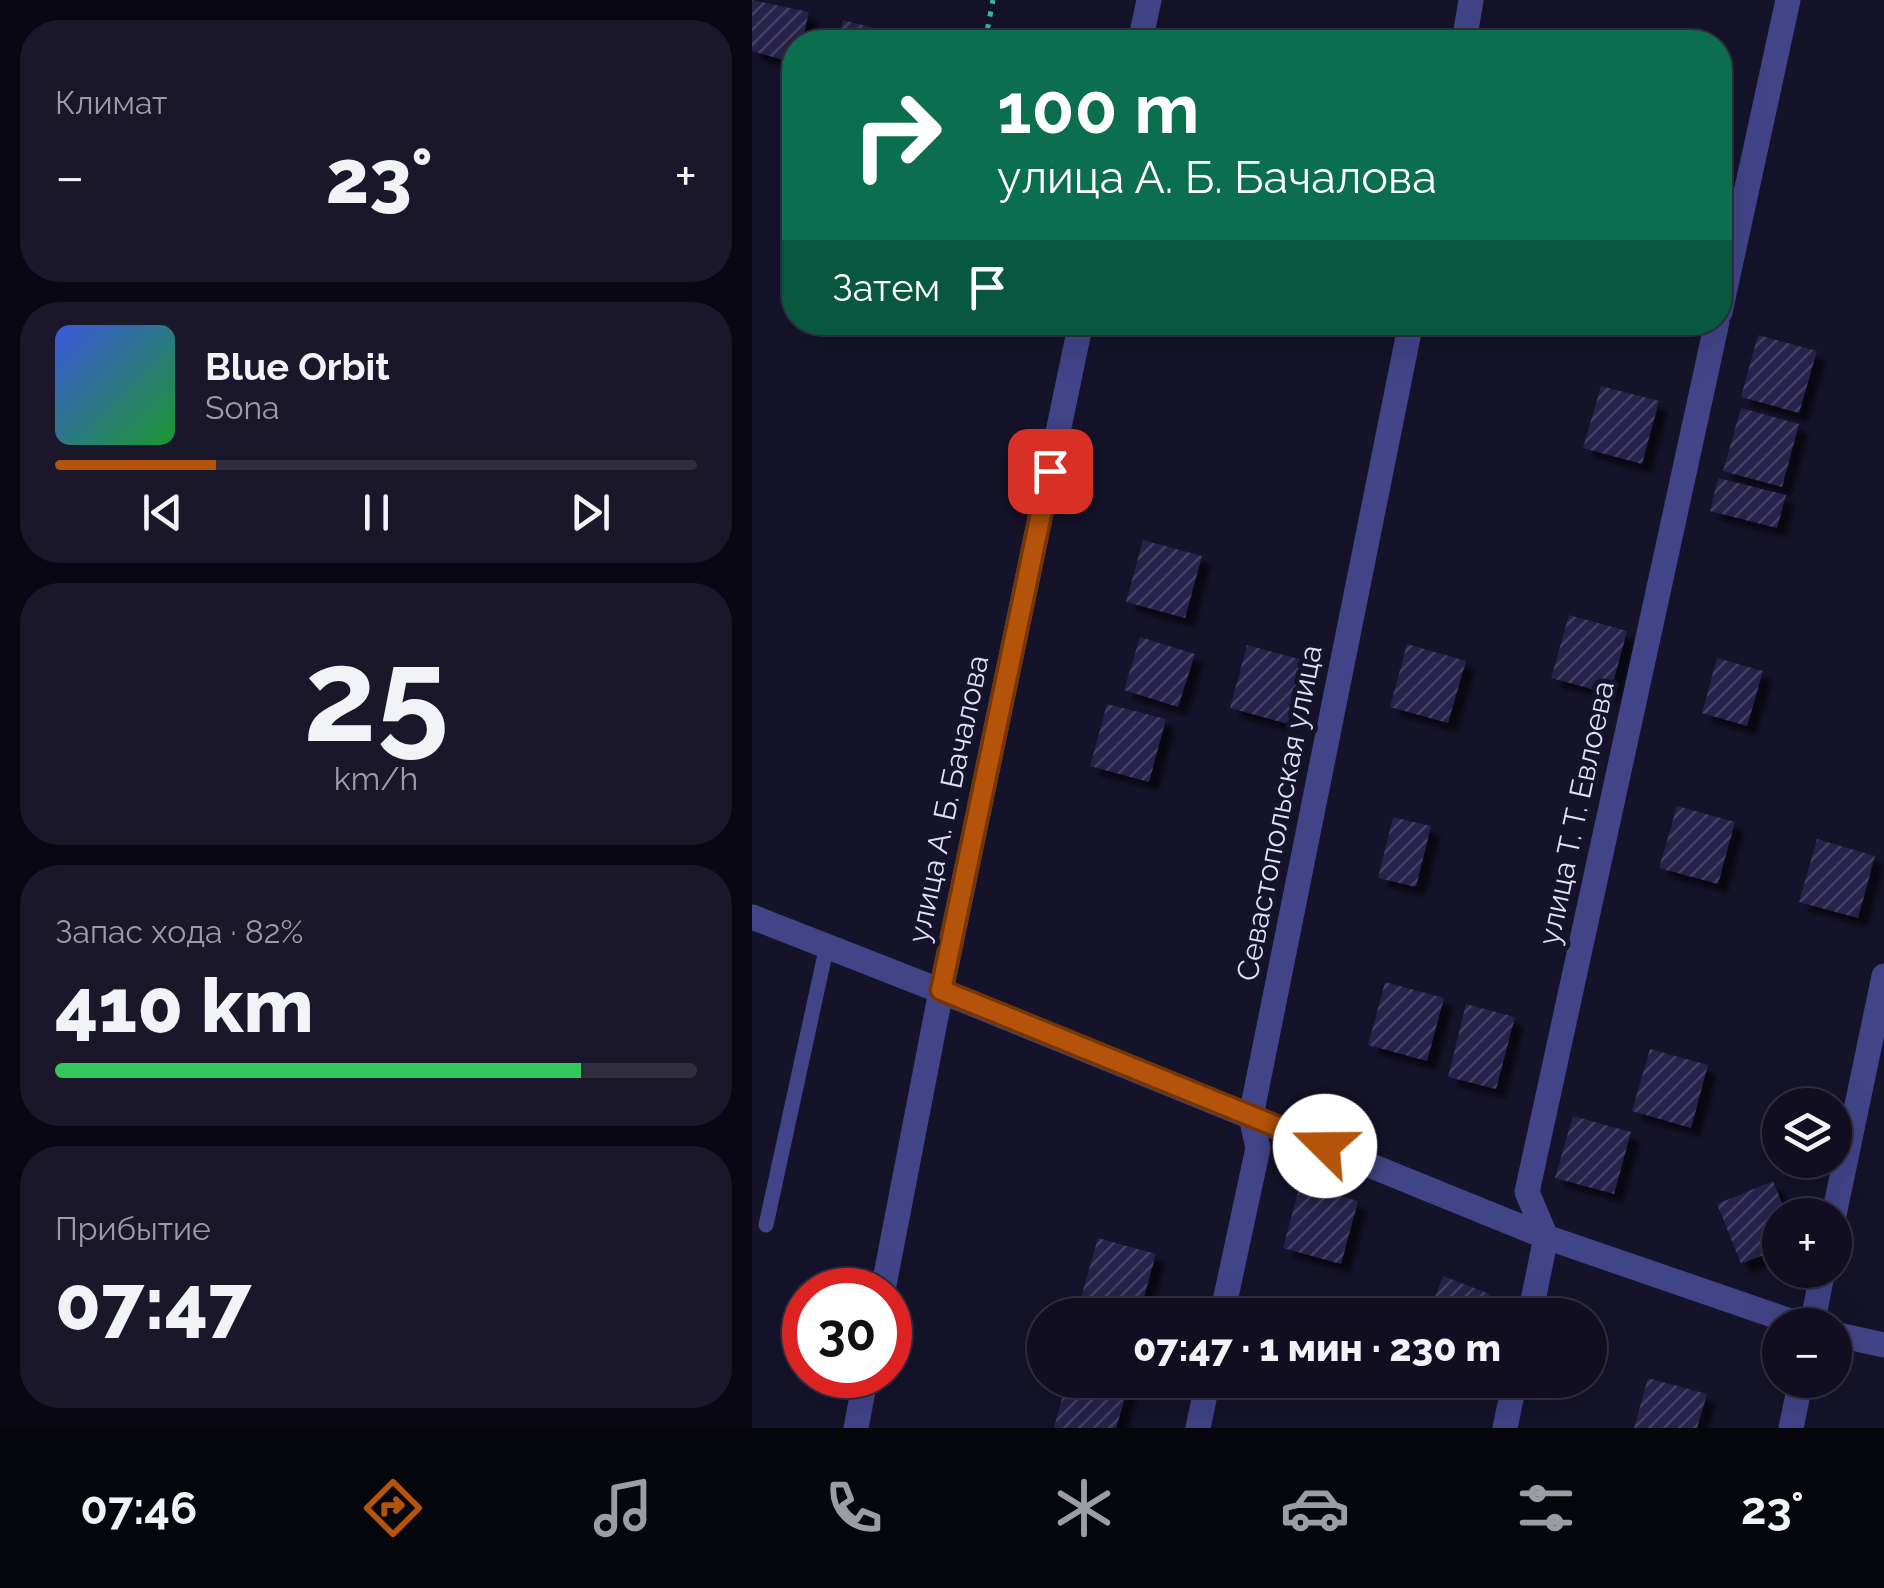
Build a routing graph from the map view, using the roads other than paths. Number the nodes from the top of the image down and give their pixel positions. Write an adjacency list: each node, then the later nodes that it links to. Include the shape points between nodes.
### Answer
1 (1149, 0): 4 (street)
2 (1471, 0): 5 (street)
3 (1788, 0): 6 (street)
4 (1143, 30)
5 (1466, 30)
6 (1732, 257)
7 (1079, 335): 13 (street, улица А. Б. Бачалова)
8 (1408, 335): 14 (street, Севастопольская улица)
9 (1714, 335): 17 (street, улица Т. Т. Евлоева, via 1526,1192)
10 (752, 917): 11 (street)
11 (827, 945): 13 (street); 16 (lane)
12 (1884, 976): 15 (street)
13 (941, 990): 14 (street); 18 (street, улица А. Б. Бачалова)
14 (1251, 1116): 17 (street); 19 (street, Севастопольская улица, via 1258,1148)
15 (1838, 1198)
16 (766, 1224)
17 (1546, 1237): 20 (street); 21 (street)
18 (886, 1268)
19 (1226, 1298)
20 (1533, 1298)
21 (1762, 1311)
22 (1852, 1338): 23 (street)
23 (1884, 1345)
24 (862, 1398): 28 (street)
25 (1204, 1398): 29 (street)
26 (1512, 1398): 30 (street)
27 (1797, 1398): 31 (street)
28 (856, 1428)
29 (1198, 1428)
30 (1505, 1428)
31 (1791, 1428)

